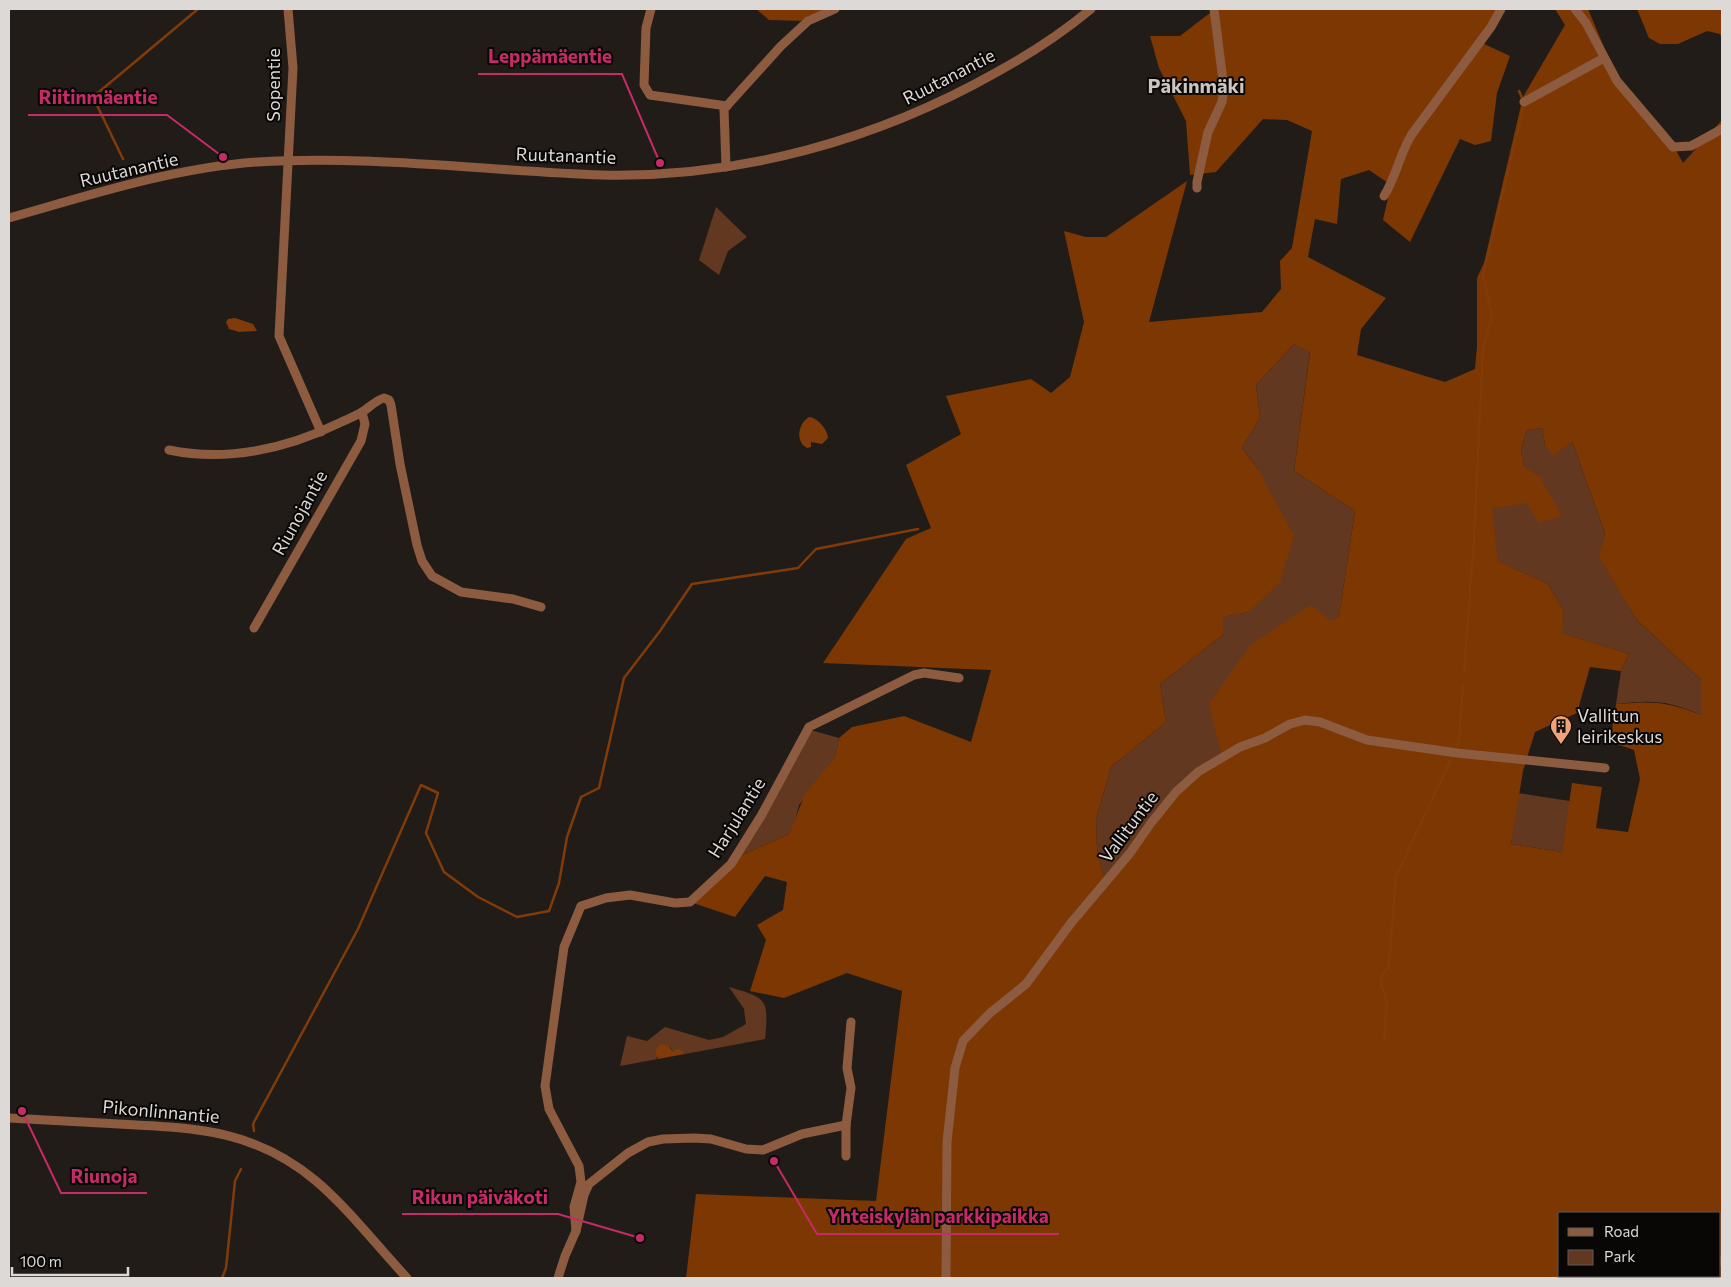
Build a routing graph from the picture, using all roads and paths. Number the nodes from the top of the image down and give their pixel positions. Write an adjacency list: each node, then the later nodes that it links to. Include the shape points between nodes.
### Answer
1 (288, 9): 12 (street, Sopentie, via 293,68)
2 (651, 9): 10 (street, via 646,28 644,85 650,95)
3 (835, 9): 10 (street, via 808,22 781,46)
4 (1091, 9): 13 (street, Ruutanantie, via 1014,63 904,119 783,157)
5 (1214, 9): 14 (street, via 1224,89 1222,102 1208,132)
6 (1501, 9): 15 (street, via 1412,134)
7 (1576, 9): 8 (street)
8 (1604, 58): 9 (street); 11 (street, via 1617,81 1673,147 1691,146)
9 (1524, 102)
10 (727, 106): 13 (street, via 724,109)
11 (1722, 128)
12 (289, 162): 13 (street, Ruutanantie, via 379,162 605,175 661,174); 16 (street, Ruutanantie, via 256,162 171,175); 18 (street, Sopentie, via 279,336)
13 (726, 167)
14 (1197, 188)
15 (1384, 196)
16 (9, 218)
17 (362, 412): 18 (street); 20 (street, via 381,399 389,400 416,545 432,576 461,592 513,599); 21 (street, Riunojantie, via 365,424 361,441 334,483)
18 (321, 432): 19 (street, via 284,446 214,455)
19 (169, 450)
20 (541, 607)
21 (254, 628)
22 (959, 678): 28 (street, Harjulantie, via 924,673 914,675 809,727 731,864 690,902 675,904 630,896 606,898 581,906 564,947 545,1086 549,1109 580,1166 581,1182 574,1207)
23 (1605, 768): 31 (street, Vallituntie, via 1454,753 1367,740 1320,722 1304,720 1222,756 1198,772 1176,792 1105,885 1070,923 1026,984 990,1013 963,1041 955,1068 947,1142)
24 (851, 1022): 26 (street, via 847,1068 851,1088)
25 (9, 1118): 29 (street, Pikonlinnantie, via 189,1128 229,1134 256,1144 283,1157 315,1180)
26 (846, 1125): 27 (street); 28 (street, Harjulantie, via 820,1128 763,1150 746,1149 711,1139 648,1142 621,1158 589,1184)
27 (846, 1156)
28 (576, 1231): 30 (street, Harjulantie)
29 (406, 1278)
30 (558, 1278)
31 (946, 1278)

